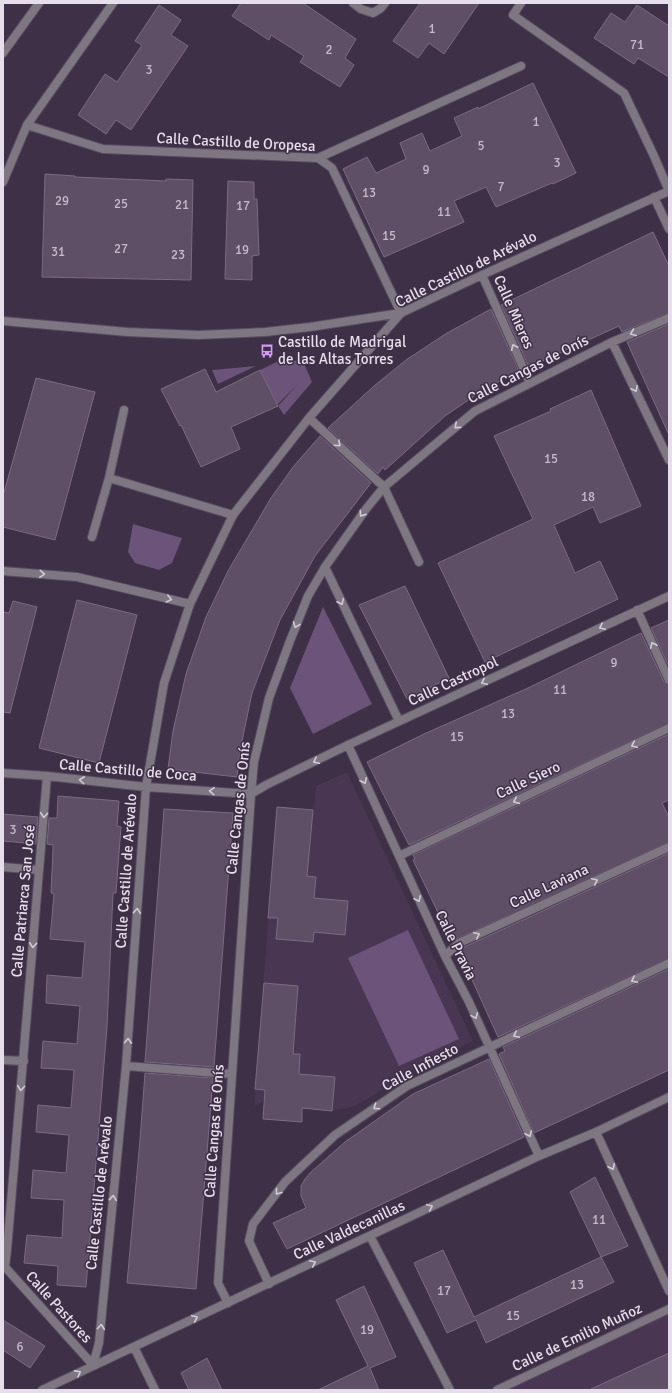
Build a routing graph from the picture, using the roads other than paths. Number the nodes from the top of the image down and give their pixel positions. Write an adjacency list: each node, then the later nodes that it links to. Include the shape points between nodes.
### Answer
1 (39, 3): 6 (street)
2 (113, 3): 8 (street)
3 (353, 3): 4 (street, via 373,13)
4 (385, 3)
5 (521, 3): 11 (street, via 513,15 624,93)
6 (3, 53)
7 (521, 66): 9 (street)
8 (27, 125): 9 (street, Calle Castillo de Oropesa, via 103,149); 10 (street)
9 (318, 158): 15 (street, Calle Castillo de Oropesa, via 332,168)
10 (3, 182)
11 (669, 191): 12 (street, Calle Castillo de Arévalo)
12 (654, 197): 13 (street); 14 (street, Calle Castillo de Arévalo)
13 (669, 229)
14 (482, 275): 15 (street, Calle Castillo de Arévalo); 19 (street, Calle Mieres, one-way to 14)
15 (401, 313): 17 (street, via 280,330 198,335 128,332); 21 (street, Calle Castillo de Arévalo)
16 (669, 318): 18 (street, Calle Cangas de Onís, one-way to 18)
17 (3, 321)
18 (612, 342): 19 (street, Calle Cangas de Onís); 22 (street, one-way to 22)
19 (530, 383): 24 (street, Calle Cangas de Onís, one-way to 24, via 475,411)
20 (124, 410): 23 (street)
21 (309, 418): 24 (street, one-way to 24); 25 (street, Calle Castillo de Arévalo)
22 (669, 460)
23 (109, 478): 25 (street); 26 (street)
24 (384, 487): 27 (street); 28 (street, Calle Cangas de Onís, one-way to 28)
25 (233, 515): 31 (street, Calle Castillo de Arévalo)
26 (92, 537)
27 (419, 562)
28 (325, 567): 34 (street, one-way to 34); 40 (street, Calle Cangas de Onís, one-way to 40, via 308,596 269,698 254,762)
29 (3, 571): 31 (street, one-way to 31, via 77,577)
30 (669, 596): 32 (street, Calle Castropol)
31 (190, 604): 39 (street, Calle Castillo de Arévalo, via 164,683)
32 (637, 610): 33 (street, one-way to 32); 34 (street, Calle Castropol, one-way to 34)
33 (669, 680)
34 (398, 721): 36 (street, Calle Castropol)
35 (669, 728): 42 (street, Calle Siero, one-way to 42)
36 (348, 745): 40 (street, Calle Castropol, one-way to 40); 42 (street, Calle Pravia, one-way to 42)
37 (3, 773): 38 (street, Calle Castillo de Coca)
38 (47, 776): 39 (street, Calle Castillo de Coca, one-way to 38); 44 (street, Calle Patriarca San José, one-way to 44)
39 (146, 787): 40 (street, Calle Castillo de Coca, one-way to 39); 50 (street, Calle Castillo de Arévalo, one-way to 39)
40 (251, 794): 51 (street, Calle Cangas de Onís)
41 (669, 847): 45 (street, Calle Laviana, one-way to 41, via 459,943)
42 (399, 856): 45 (street, Calle Pravia, one-way to 45)
43 (3, 867): 44 (street)
44 (39, 870): 49 (street, Calle Patriarca San José, one-way to 49)
45 (445, 956): 47 (street, Calle Pravia, one-way to 47)
46 (669, 963): 47 (street, Calle Infiesto, one-way to 47)
47 (489, 1047): 54 (street, Calle Pravia, one-way to 54); 57 (street, Calle Infiesto, one-way to 57, via 407,1086 335,1135 286,1182 253,1224 249,1241)
48 (3, 1060): 49 (street)
49 (24, 1061): 56 (street, Calle Patriarca San José, one-way to 56)
50 (126, 1066): 51 (street); 62 (street, Calle Castillo de Arévalo, one-way to 50, via 99,1343)
51 (231, 1074): 59 (street, Calle Cangas de Onís, via 218,1283)
52 (669, 1097): 53 (street, Calle Valdecanillas)
53 (596, 1132): 54 (street, Calle Valdecanillas); 58 (street, one-way to 58)
54 (539, 1156): 55 (street, Calle Valdecanillas, one-way to 54)
55 (370, 1236): 57 (street, Calle Valdecanillas, one-way to 55); 66 (street)
56 (4, 1267): 62 (street, Calle Pastores)
57 (268, 1284): 59 (street, Calle Valdecanillas)
58 (669, 1291)
59 (228, 1303): 61 (street, Calle Valdecanillas, one-way to 59)
60 (669, 1309): 63 (street, Calle de Emilio Muñoz)
61 (134, 1347): 62 (street, Calle Valdecanillas); 65 (street)
62 (93, 1365): 64 (street, Calle Valdecanillas, one-way to 62)
63 (502, 1389)
64 (42, 1390)
65 (155, 1390)
66 (450, 1390)

